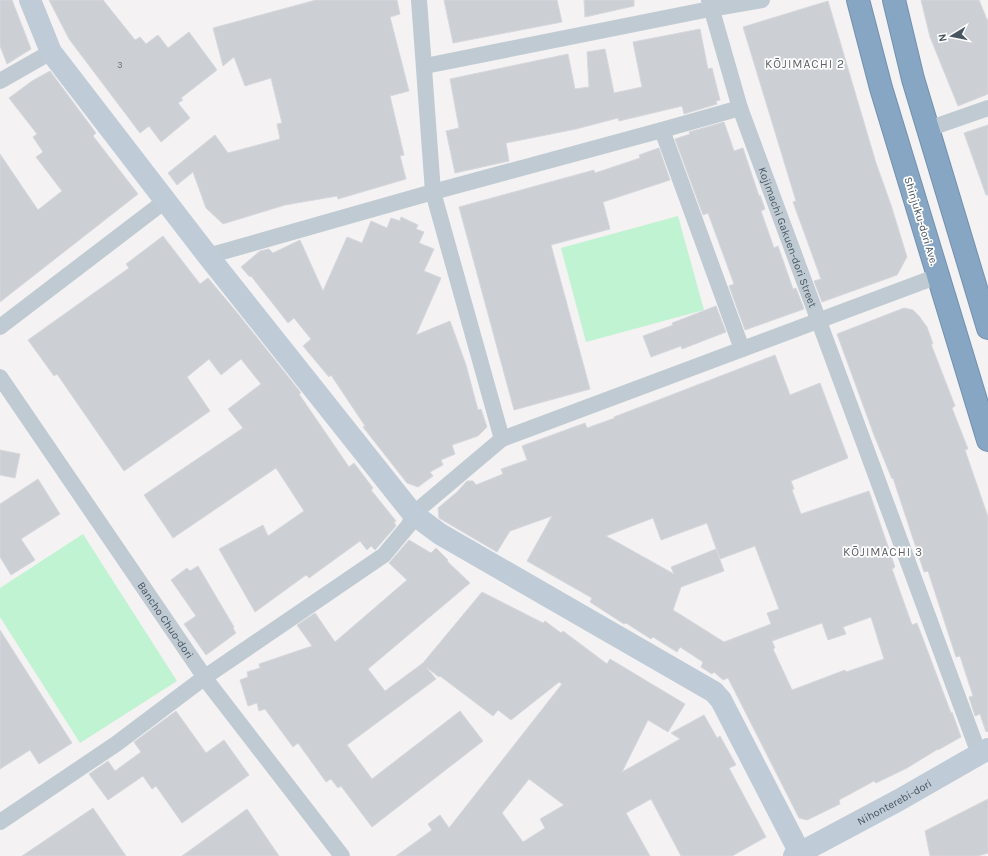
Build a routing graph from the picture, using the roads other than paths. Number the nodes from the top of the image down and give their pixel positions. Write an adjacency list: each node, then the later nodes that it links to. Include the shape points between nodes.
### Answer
1 (30, 0): 7 (street)
2 (419, 0): 8 (street)
3 (762, 0): 6 (street)
4 (858, 0): 17 (highway, Shinjuku-dori Ave., via 881,88)
5 (894, 0): 12 (highway)
6 (710, 4): 8 (street); 10 (street, Kojimachi Gakuen-dori Street)
7 (51, 52): 9 (street); 15 (street)
8 (425, 66): 14 (street)
9 (0, 81)
10 (740, 108): 13 (street); 18 (street, Kojimachi Gakuen-dori Street)
11 (988, 108): 12 (street)
12 (928, 129): 20 (highway)
13 (662, 130): 14 (street); 21 (street)
14 (433, 192): 16 (street); 23 (street)
15 (165, 201): 16 (street); 19 (street)
16 (208, 256): 25 (street)
17 (938, 276): 18 (street); 24 (highway, Shinjuku-dori Ave.)
18 (818, 320): 21 (street); 27 (street, Kojimachi Gakuen-dori Street)
19 (0, 327)
20 (988, 328)
21 (742, 349): 23 (street)
22 (0, 377): 26 (street, Bancho Chuo-dori)
23 (502, 439): 25 (street)
24 (988, 440)
25 (413, 514): 26 (street, via 409,525 384,555); 29 (street, via 440,534 714,692 721,700)
26 (205, 677): 28 (street, via 116,744); 30 (street, Bancho Chuo-dori)
27 (983, 752): 29 (street, Nihonterebi-dori)
28 (0, 822)
29 (799, 855)
30 (342, 856)

